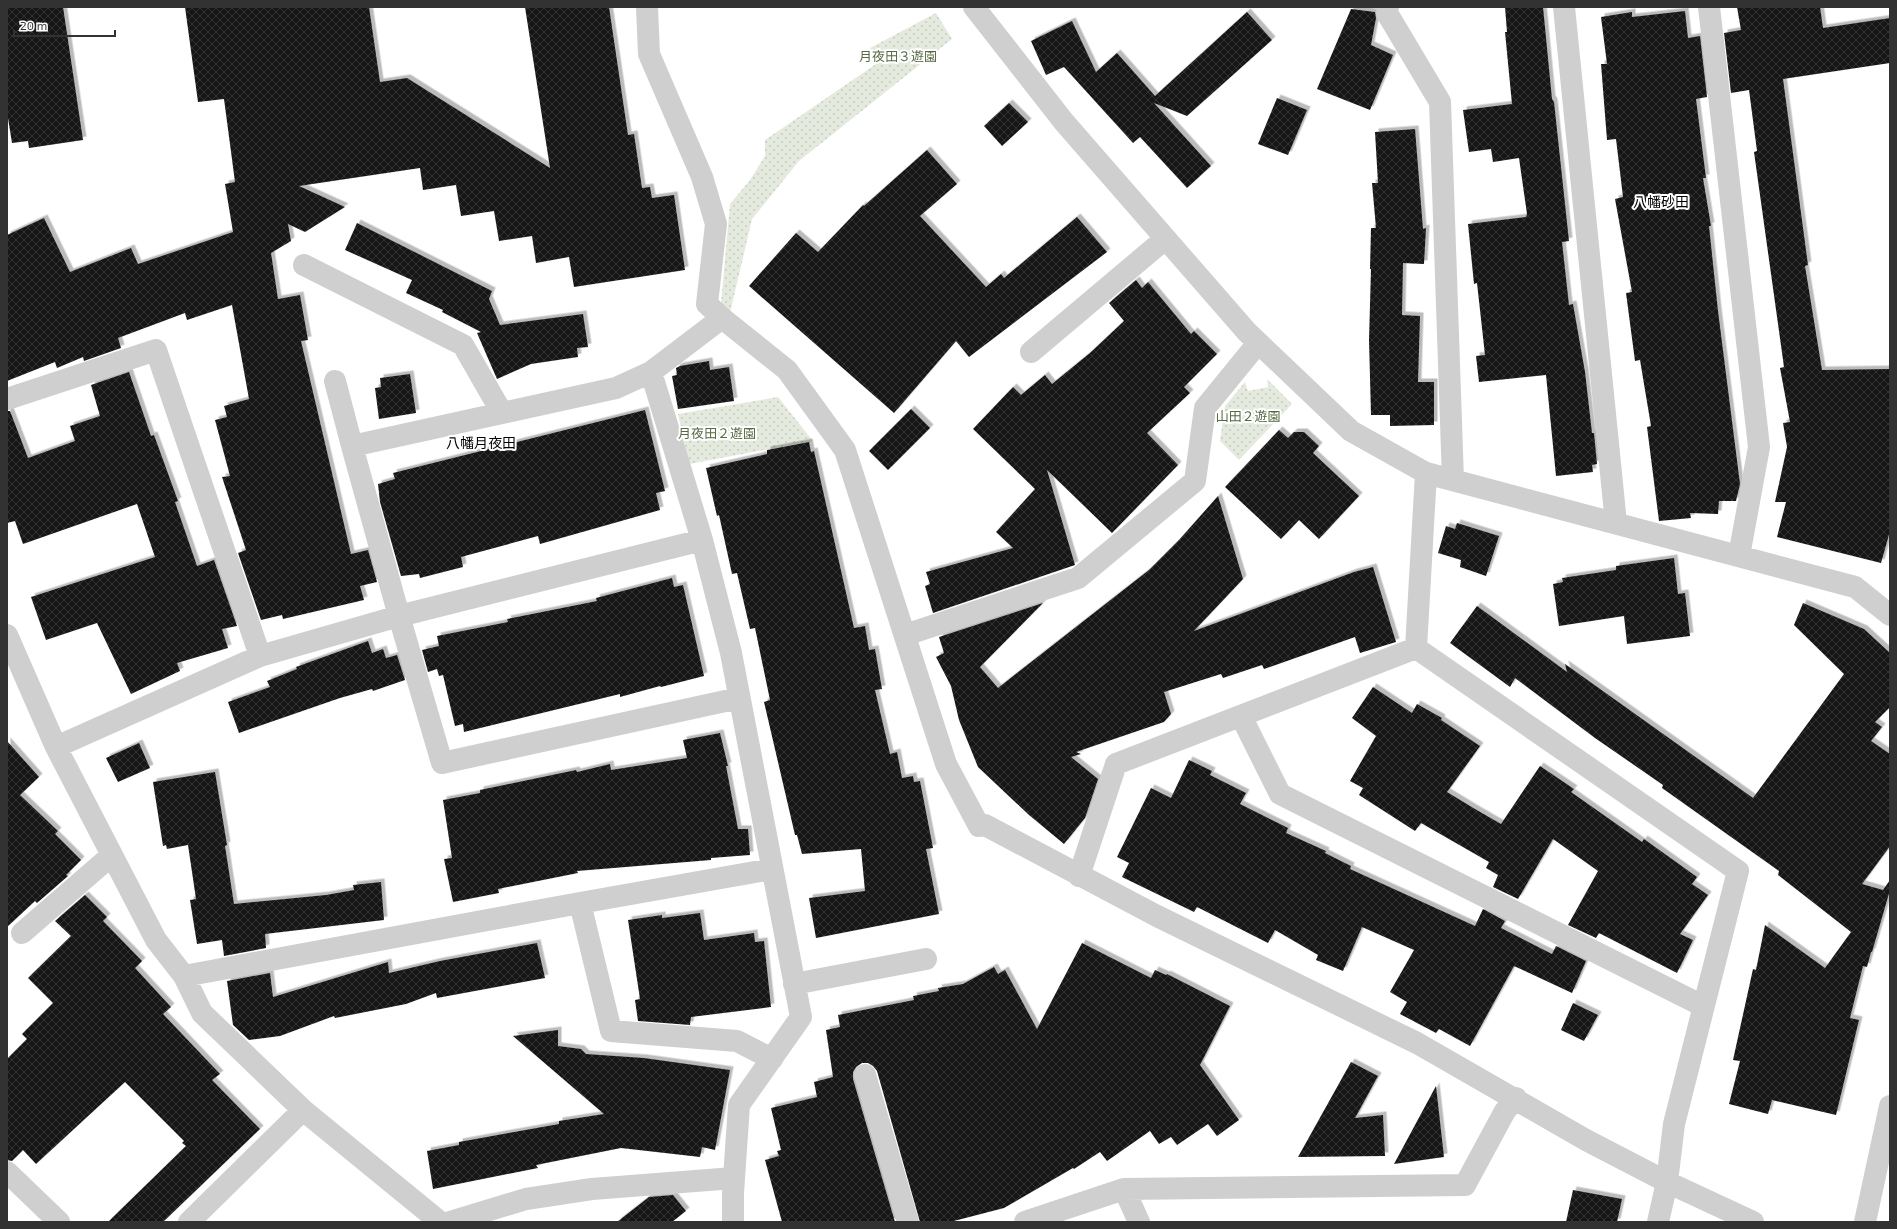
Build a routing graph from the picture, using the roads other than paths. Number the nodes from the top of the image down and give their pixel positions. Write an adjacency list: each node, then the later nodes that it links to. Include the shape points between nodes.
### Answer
1 (648, 7): 8 (street, via 649,54 702,177 716,224 706,304)
2 (974, 7): 6 (street, via 1064,122)
3 (1388, 7): 17 (street, via 1387,13 1440,102)
4 (1564, 7): 18 (street)
5 (1708, 7): 20 (street, via 1759,447)
6 (1165, 239): 9 (street); 10 (street)
7 (304, 265): 14 (street, via 463,345)
8 (722, 318): 11 (street); 24 (street, via 787,370 845,450)
9 (1258, 343): 16 (street, via 1351,431); 24 (street, via 1205,408 1195,481 1078,578)
10 (1031, 352)
11 (651, 372): 14 (street, via 616,388); 19 (street)
12 (335, 381): 15 (street)
13 (7, 399): 26 (street, via 156,350)
14 (502, 413): 15 (street)
15 (352, 446): 22 (street)
16 (1426, 473): 17 (street); 25 (street)
17 (1453, 480): 18 (street)
18 (1616, 524): 20 (street)
19 (702, 540): 22 (street); 27 (street, via 731,653)
20 (1739, 556): 21 (street, via 1855,587)
21 (1890, 615)
22 (398, 616): 26 (street); 27 (street, via 442,763)
23 (7, 635): 29 (street)
24 (905, 635): 32 (street, via 946,764 979,826 985,825)
25 (1416, 648): 28 (street); 38 (street, via 1738,871)
26 (260, 656): 29 (street)
27 (739, 698): 31 (street)
28 (1241, 716): 32 (street, via 1116,764); 38 (street, via 1280,794)
29 (56, 747): 30 (street)
30 (112, 855): 34 (street); 36 (street, via 156,940)
31 (772, 869): 33 (street); 37 (street)
32 (1079, 876): 41 (street, via 1417,1043)
33 (580, 903): 36 (street); 39 (street, via 610,1031 737,1041)
34 (22, 933)
35 (926, 959): 37 (street)
36 (184, 976): 43 (street, via 202,1013)
37 (794, 984): 39 (street, via 801,1017)
38 (1703, 1006): 46 (street, via 1674,1124)
39 (772, 1059): 45 (street, via 739,1105)
40 (865, 1075): 53 (street)
41 (1516, 1098): 46 (street, via 1586,1140); 47 (street, via 1505,1111 1465,1185)
42 (1890, 1106): 58 (street)
43 (303, 1110): 49 (street); 50 (street)
44 (7, 1172): 48 (street)
45 (734, 1178): 51 (street, via 578,1191 526,1199); 52 (street)
46 (1667, 1182): 56 (street); 57 (street)
47 (1124, 1189): 54 (street); 55 (street)
48 (59, 1222)
49 (190, 1222)
50 (440, 1222)
51 (450, 1222)
52 (733, 1222)
53 (908, 1222)
54 (1025, 1222)
55 (1139, 1222)
56 (1658, 1222)
57 (1753, 1222)
58 (1865, 1222)

